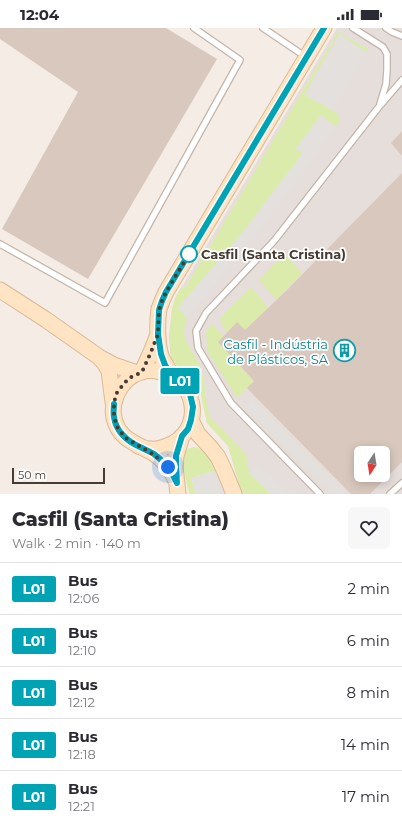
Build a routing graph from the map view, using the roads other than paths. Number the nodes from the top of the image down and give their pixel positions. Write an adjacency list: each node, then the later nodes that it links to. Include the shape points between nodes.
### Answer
1 (194, 28): 10 (lane, via 240,60 105,303)
2 (264, 28): 7 (lane)
3 (324, 28): 7 (street)
4 (354, 28): 9 (lane, via 383,47 387,54 386,84)
5 (386, 28): 6 (lane)
6 (402, 36)
7 (306, 58): 12 (street, via 166,292 159,310)
8 (402, 80): 9 (lane)
9 (378, 108): 23 (lane, via 274,241 206,313 196,331 198,348 231,403)
10 (0, 244)
11 (0, 290): 13 (street)
12 (158, 334): 14 (street); 15 (street, via 161,354)
13 (99, 356): 14 (street, via 114,365); 16 (street, via 109,371)
14 (140, 372): 15 (street, via 152,370); 16 (street, via 129,378 122,386 116,394)
15 (172, 375): 17 (street, via 190,394 193,407)
16 (114, 404): 19 (street, via 114,417 118,429)
17 (191, 420): 18 (street); 22 (street, via 198,434 218,457)
18 (182, 436): 19 (street, via 173,444 162,448); 21 (street, via 176,456)
19 (138, 446): 21 (street, via 153,454 168,467)
20 (402, 483): 24 (lane)
21 (178, 489)
22 (234, 494)
23 (320, 494)
24 (390, 494)

